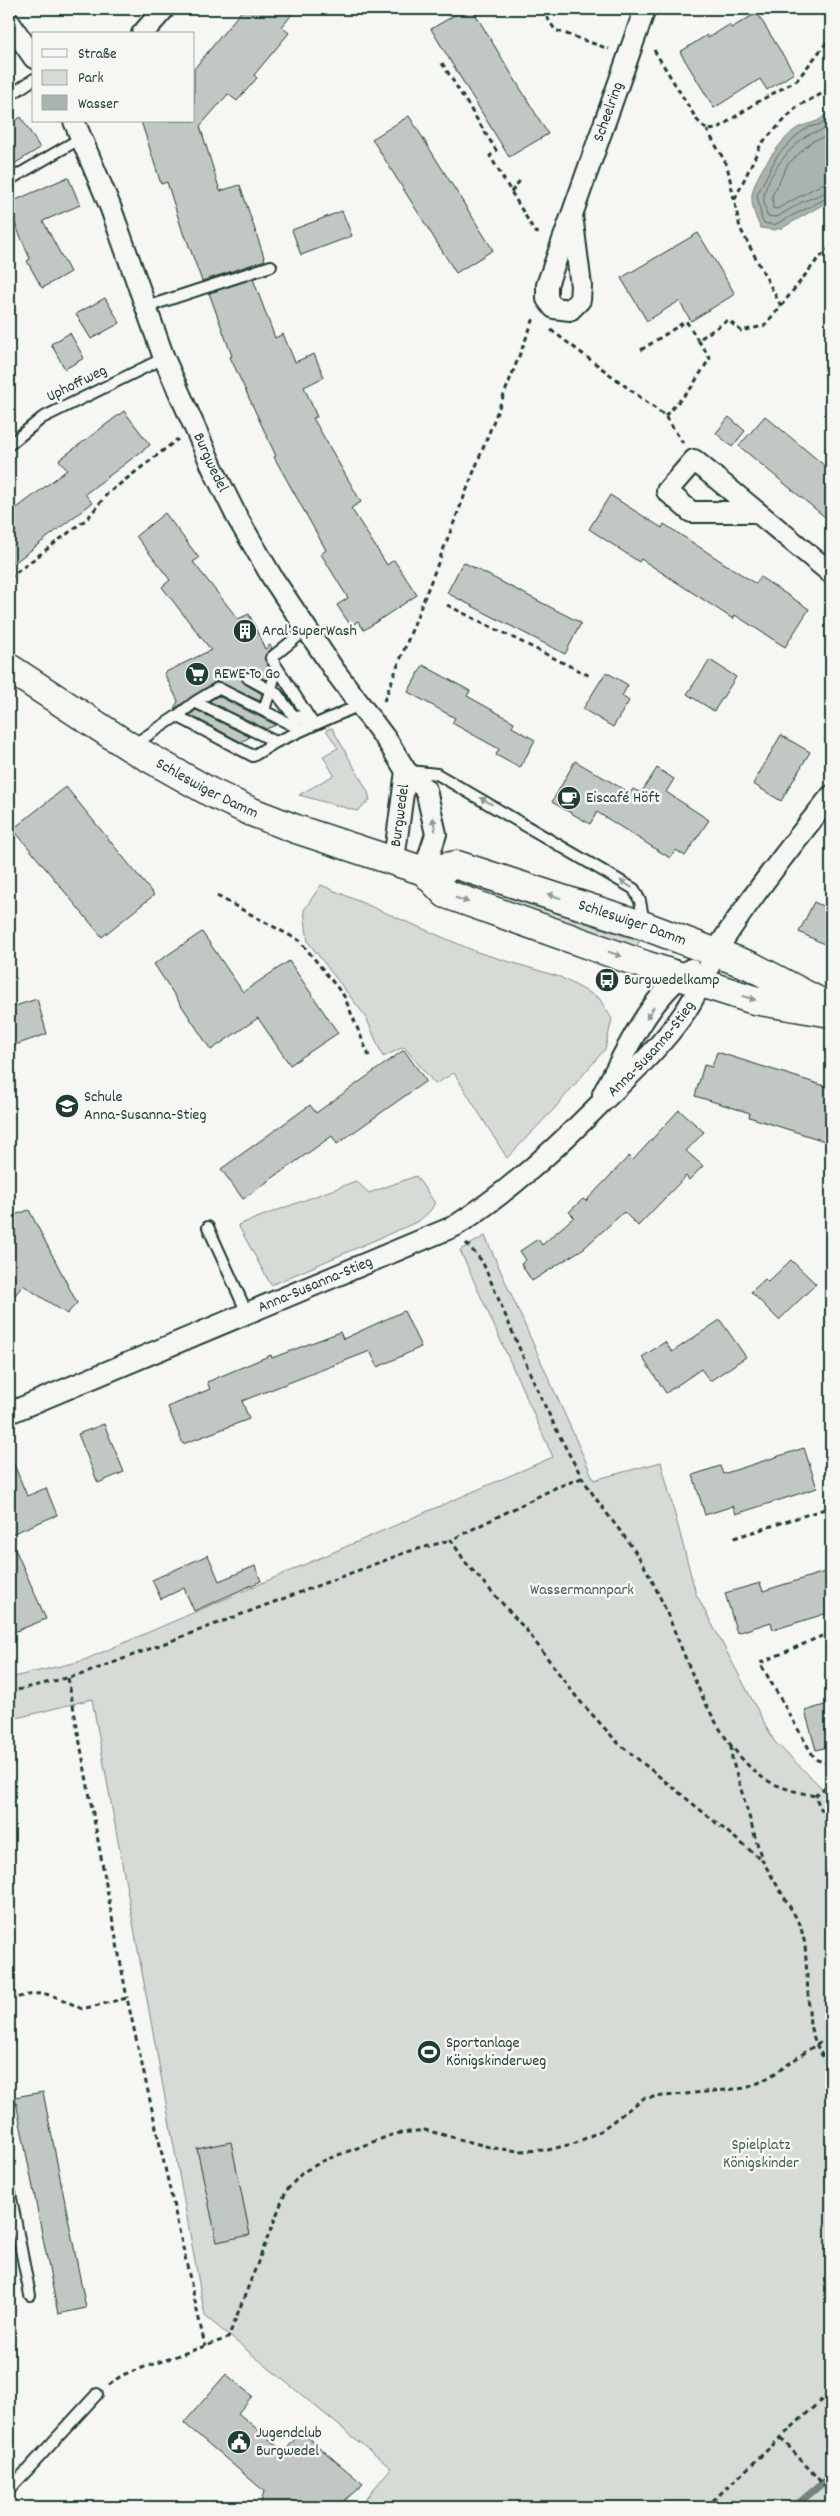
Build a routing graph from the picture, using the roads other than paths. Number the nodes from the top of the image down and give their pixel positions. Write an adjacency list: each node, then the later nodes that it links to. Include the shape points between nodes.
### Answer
1 (164, 9): 4 (street)
2 (642, 16): 10 (street, Scheelring)
3 (9, 22): 5 (street)
4 (144, 32)
5 (32, 55)
6 (32, 80): 7 (lane)
7 (9, 96)
8 (77, 130): 9 (lane); 12 (street, Burgwedel, via 110,206)
9 (9, 180)
10 (572, 215): 10 (street, Scheelring, via 547,285 547,299 554,308 570,310 580,300 581,286)
11 (272, 266): 12 (lane)
12 (146, 308): 13 (street, Burgwedel)
13 (164, 358): 14 (lane, Uphoffweg, via 42,418); 17 (street, Burgwedel, via 238,519)
14 (9, 445)
15 (755, 512): 15 (street, via 694,460 667,491 691,512); 16 (street)
16 (831, 573)
17 (306, 629): 19 (lane, via 271,658); 23 (street, Burgwedel)
18 (9, 668): 29 (main road, Schleswiger Damm)
19 (278, 669): 21 (lane); 26 (lane)
20 (248, 678): 21 (lane)
21 (270, 690): 24 (lane); 26 (lane, via 292,714)
22 (195, 702): 24 (lane, via 218,688); 25 (lane); 28 (lane)
23 (363, 709): 26 (lane); 30 (street, Burgwedel)
24 (264, 710): 27 (lane)
25 (177, 716): 28 (lane, via 254,756); 29 (lane)
26 (314, 724): 27 (lane)
27 (302, 730): 28 (lane)
28 (276, 742)
29 (130, 747): 32 (main road, Schleswiger Damm, via 252,812)
30 (406, 771): 32 (street, Burgwedel); 33 (street, Burgwedel, one-way to 30, via 436,834 435,827 426,790); 34 (lane, one-way to 30, via 640,901 634,889 437,774)
31 (831, 796): 35 (street)
32 (394, 860): 33 (main road, Schleswiger Damm)
33 (424, 871): 34 (main road, Schleswiger Damm, one-way to 33, via 457,865); 36 (main road, Schleswiger Damm, one-way to 36, via 446,894)
34 (644, 926): 35 (main road, Schleswiger Damm)
35 (715, 953): 36 (street); 37 (main road, Schleswiger Damm, via 770,974)
36 (692, 979): 37 (main road, Schleswiger Damm, one-way to 37, via 754,1000); 38 (street, Anna-Susanna-Stieg, one-way to 38, via 657,1002 625,1052); 38 (street, Anna-Susanna-Stieg, via 686,1012)
37 (831, 1011)
38 (594, 1111): 40 (street, Anna-Susanna-Stieg, via 522,1178 455,1226)
39 (208, 1227): 40 (lane)
40 (247, 1313): 41 (street, Anna-Susanna-Stieg)
41 (9, 1413)
42 (9, 2188): 43 (lane)
43 (13, 2232): 44 (lane)
44 (30, 2295)
45 (97, 2394): 46 (lane)
46 (9, 2490)

